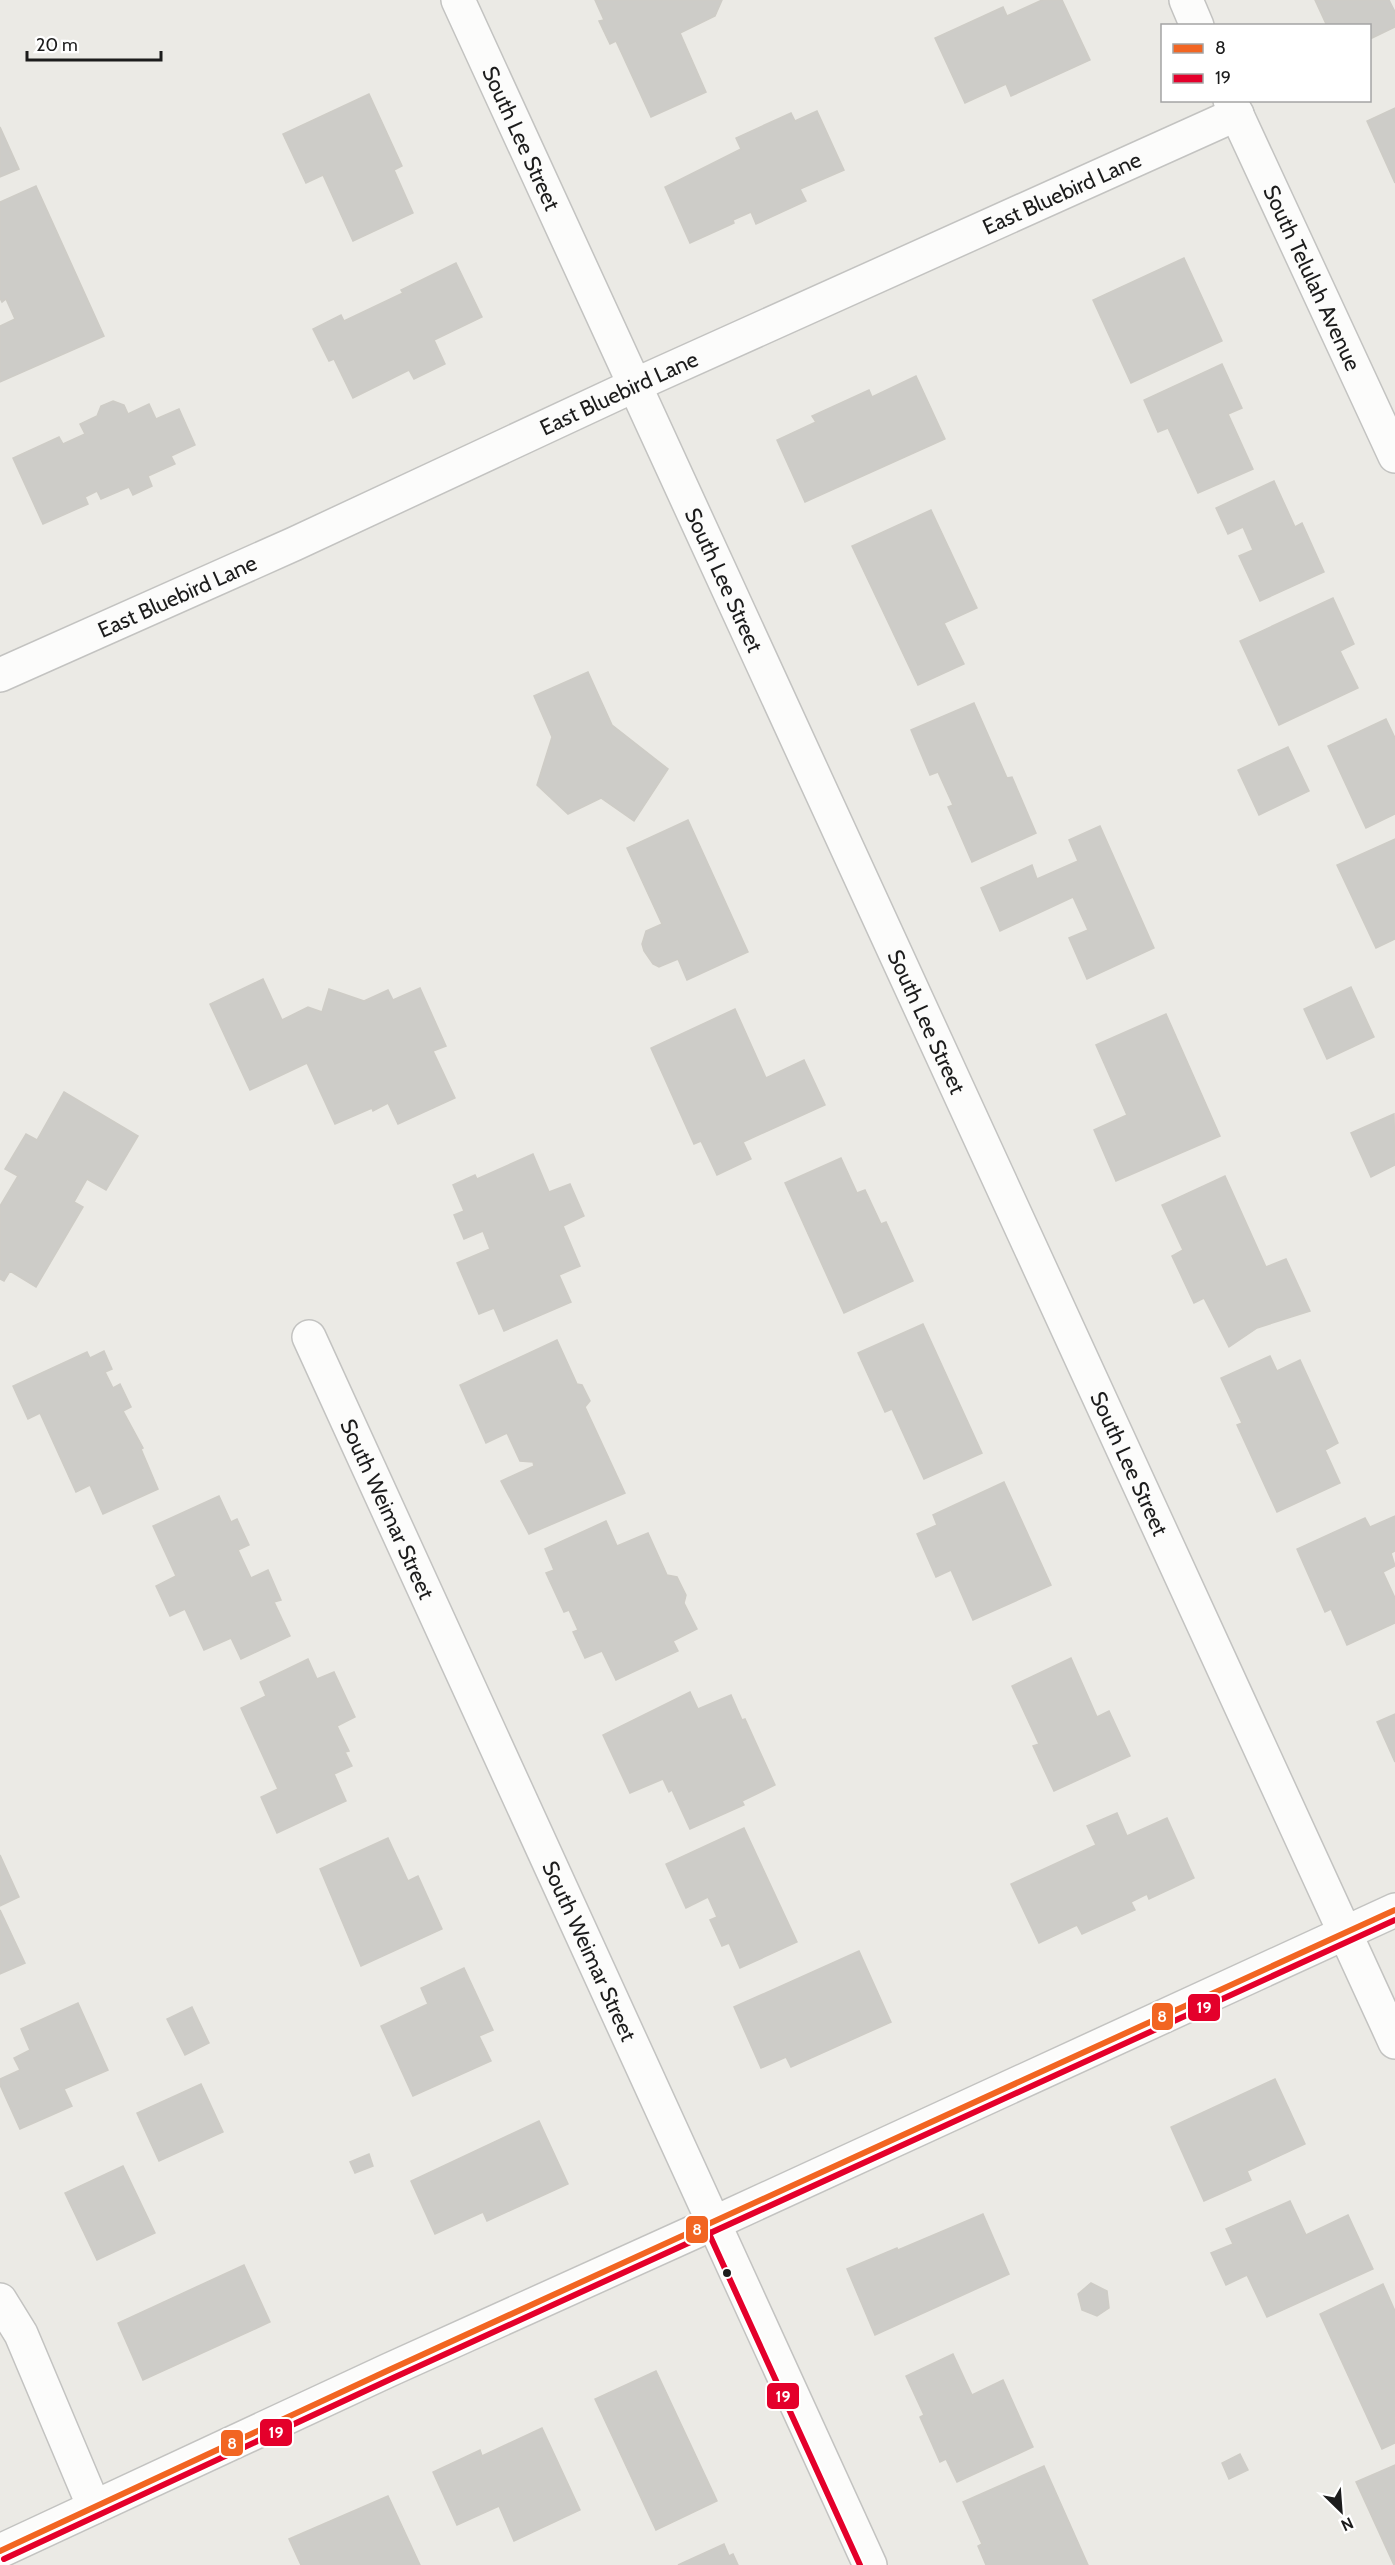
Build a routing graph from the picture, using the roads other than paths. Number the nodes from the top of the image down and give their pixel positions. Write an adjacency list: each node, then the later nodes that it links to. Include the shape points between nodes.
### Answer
1 (458, 0): 5 (street, South Lee Street)
2 (1186, 0): 3 (street)
3 (1196, 24)
4 (1234, 107): 5 (street, East Bluebird Lane); 6 (street, South Telulah Avenue)
5 (634, 385): 7 (street, East Bluebird Lane, via 294,544); 10 (street, South Lee Street)
6 (1395, 456)
7 (3, 666)
8 (309, 1337): 12 (street, South Weimar Street)
9 (1395, 1910): 10 (street)
10 (1344, 1933): 11 (street, South Lee Street); 12 (street)
11 (1395, 2042)
12 (714, 2223): 14 (street); 16 (street, South Weimar Street)
13 (0, 2300): 14 (street, via 21,2334)
14 (94, 2508): 15 (street)
15 (0, 2551)
16 (870, 2565)

